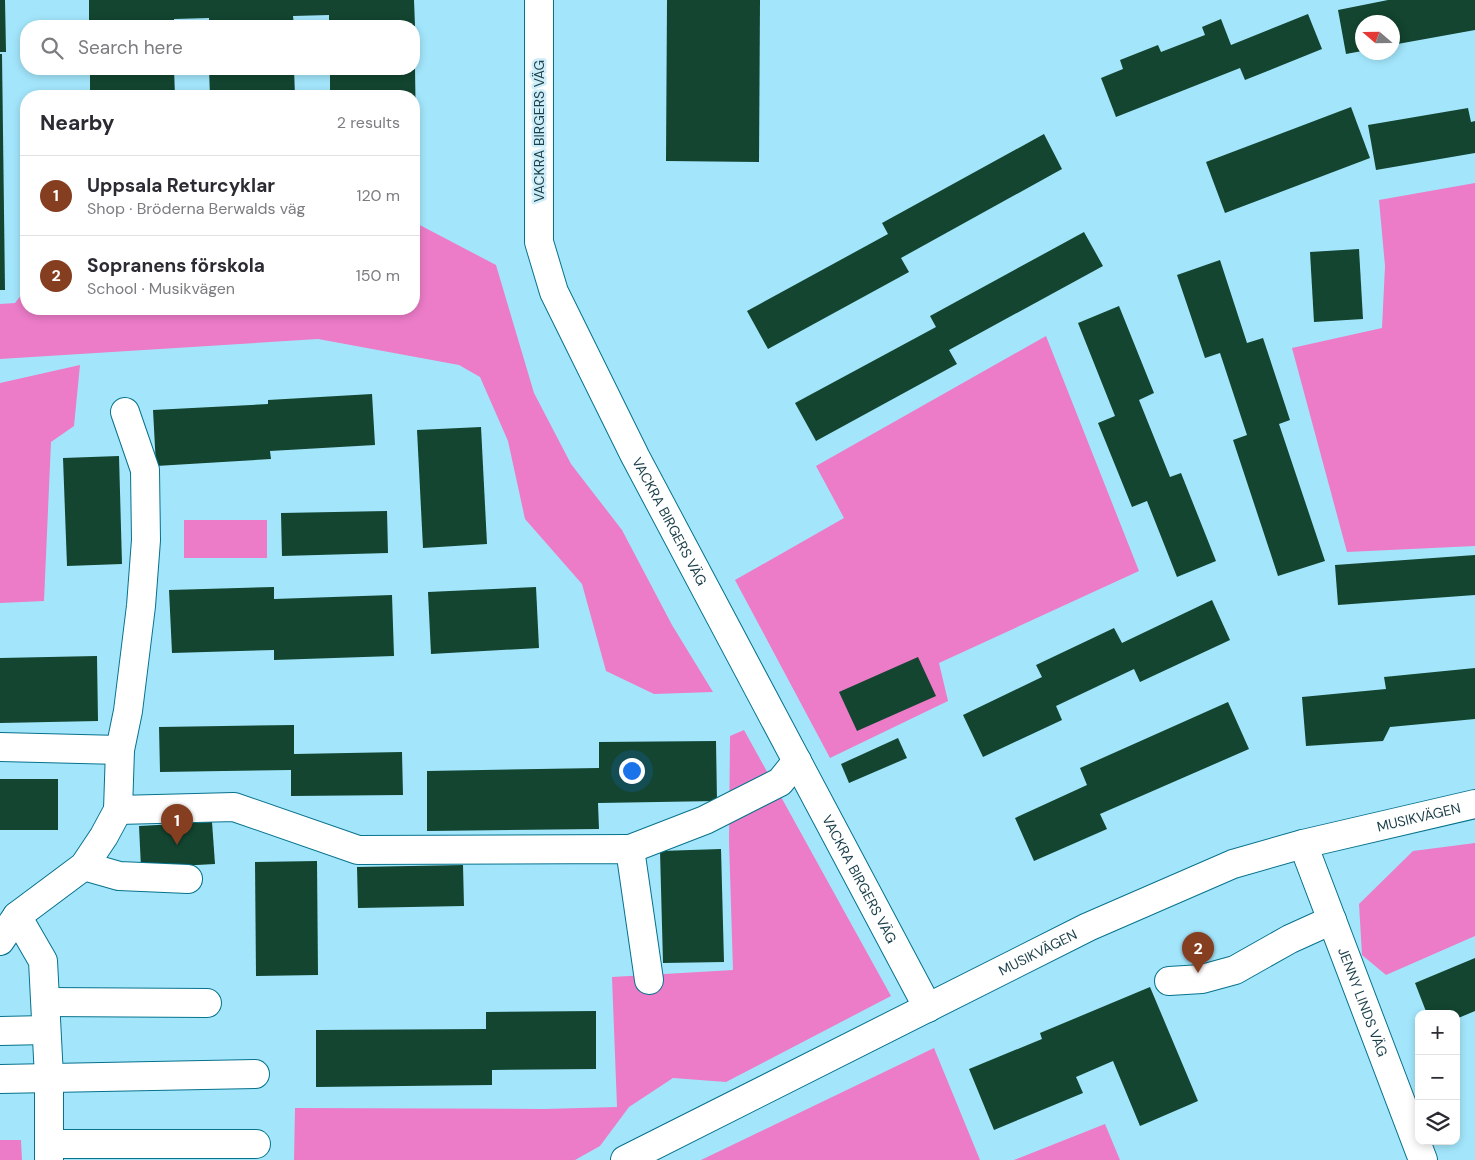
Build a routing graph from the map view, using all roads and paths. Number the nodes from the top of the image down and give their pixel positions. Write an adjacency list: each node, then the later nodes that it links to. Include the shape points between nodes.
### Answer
1 (539, 0): 5 (street, VACKRA BIRGERS VÄG, via 539,242 554,292 635,456)
2 (125, 412): 4 (street, via 144,470 146,540 140,616)
3 (0, 748): 4 (street)
4 (120, 750): 7 (street)
5 (797, 761): 9 (street, via 780,782 705,820); 19 (street, VACKRA BIRGERS VÄG)
6 (1475, 804): 8 (street, MUSIKVÄGEN)
7 (118, 810): 9 (street, via 234,807 358,850); 10 (street)
8 (1303, 844): 13 (street, JENNY LINDS VÄG); 19 (street, MUSIKVÄGEN, via 1233,864 1088,927)
9 (630, 849): 15 (street)
10 (84, 866): 11 (street, via 119,876); 12 (street)
11 (188, 878)
12 (8, 914): 14 (street); 17 (street, via 43,961)
13 (1332, 920): 16 (street, via 1242,959 1235,970 1202,979); 28 (street, JENNY LINDS VÄG)
14 (0, 941)
15 (649, 980)
16 (1169, 980)
17 (46, 1002): 18 (street); 20 (street)
18 (207, 1003)
19 (928, 1008): 27 (street, MUSIKVÄGEN)
20 (46, 1030): 21 (street); 23 (street)
21 (0, 1031)
22 (255, 1074): 23 (street)
23 (48, 1077): 24 (street); 26 (street)
24 (0, 1079)
25 (256, 1144): 26 (street)
26 (49, 1152)
27 (625, 1160)
28 (1423, 1160)

